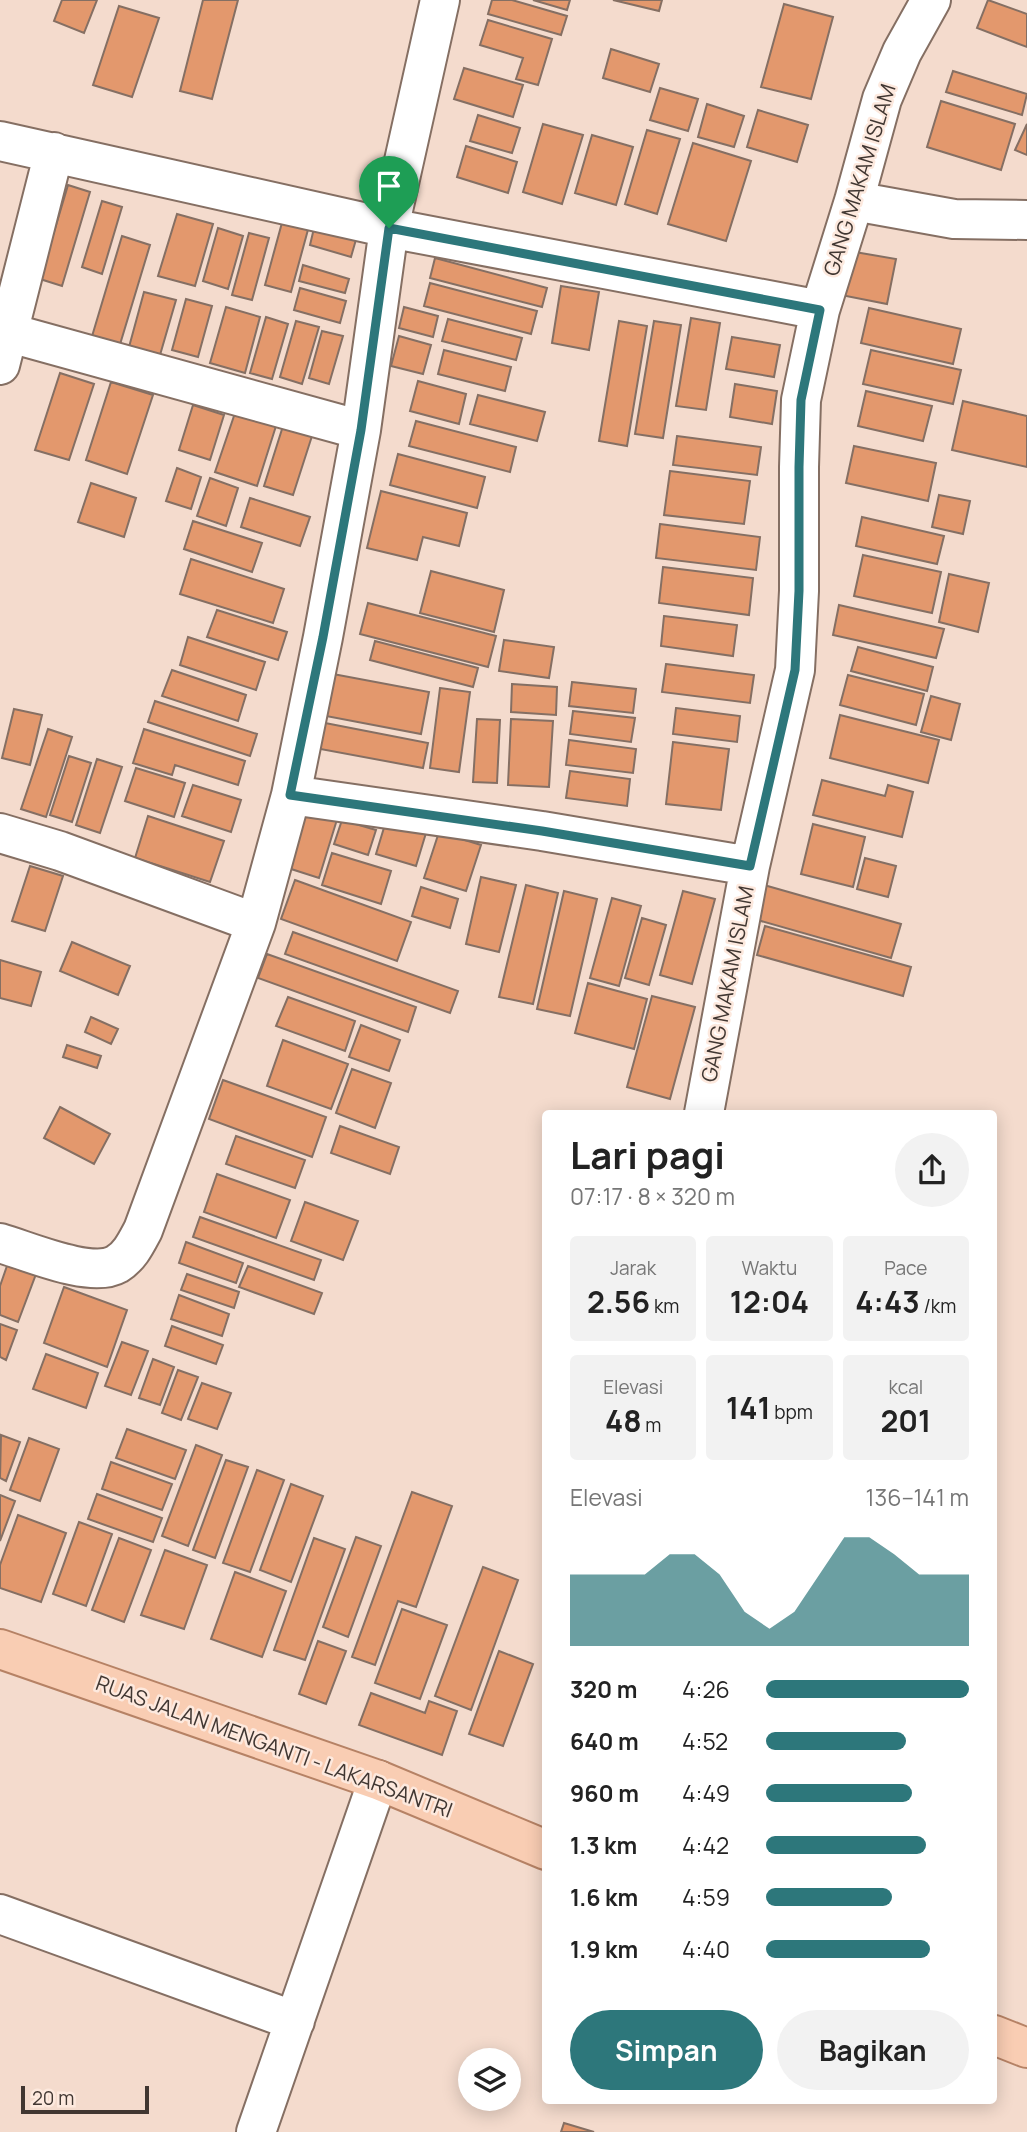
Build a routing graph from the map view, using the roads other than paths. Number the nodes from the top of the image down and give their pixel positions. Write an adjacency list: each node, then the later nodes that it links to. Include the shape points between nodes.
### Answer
1 (440, 0): 7 (street)
2 (931, 0): 5 (street, GANG MAKAM ISLAM, via 882,99)
3 (0, 141): 4 (street)
4 (54, 152): 7 (street); 9 (street)
5 (854, 201): 6 (street, via 954,219); 8 (street, GANG MAKAM ISLAM)
6 (1027, 220)
7 (389, 228): 8 (street); 10 (street)
8 (820, 310): 13 (street, GANG MAKAM ISLAM, via 801,400 795,670)
9 (5, 349): 10 (street)
10 (361, 430): 11 (street)
11 (290, 795): 13 (street); 14 (street)
12 (0, 833): 14 (street)
13 (750, 866): 15 (street, GANG MAKAM ISLAM)
14 (256, 923): 16 (street, via 144,1230 131,1252 100,1269)
15 (705, 1110)
16 (0, 1243)
17 (0, 1649): 18 (main road, RUAS JALAN MENGANTI - LAKARSANTRI)
18 (378, 1780): 19 (main road, RUAS JALAN MENGANTI - LAKARSANTRI); 21 (street)
19 (542, 1846)
20 (0, 1914): 21 (street)
21 (295, 2021): 22 (street)
22 (256, 2132)

